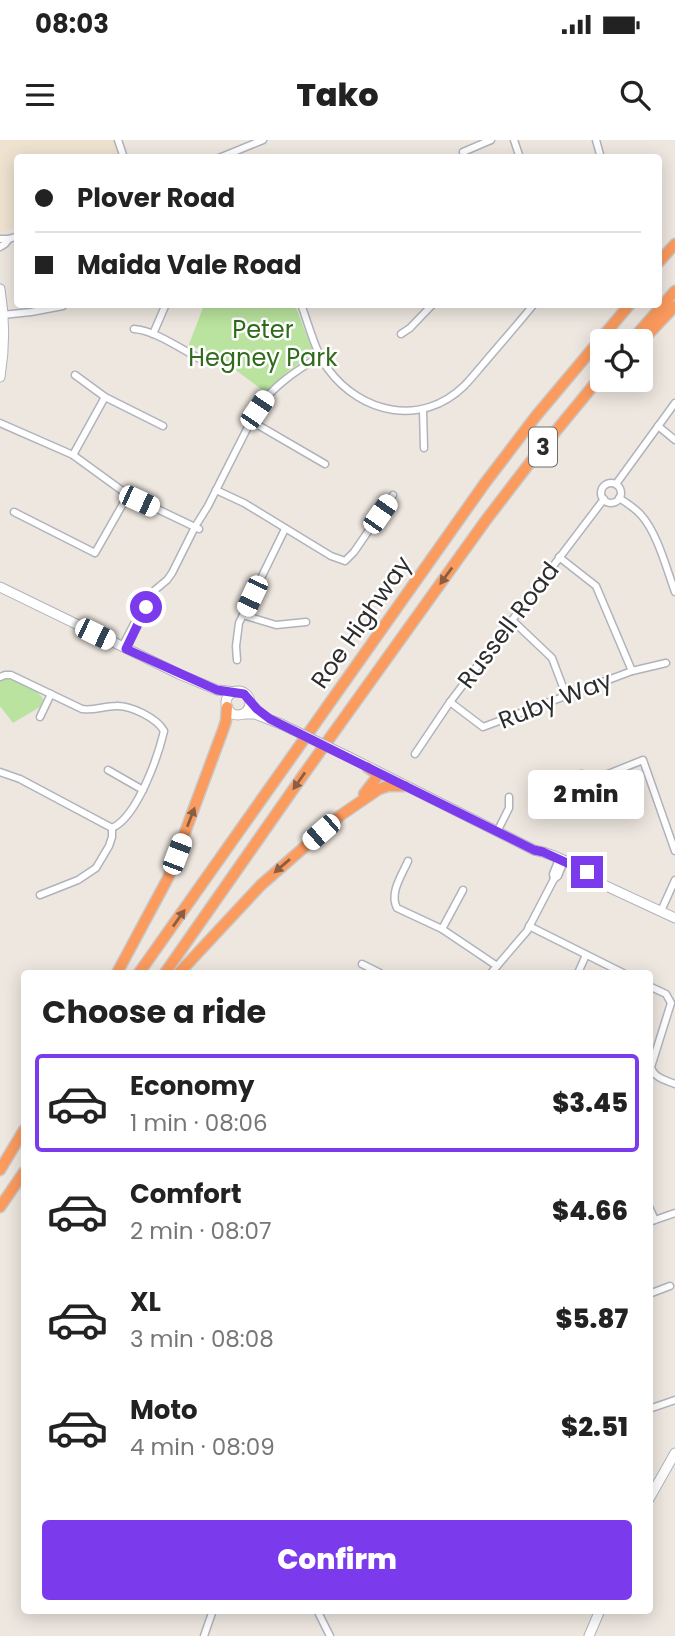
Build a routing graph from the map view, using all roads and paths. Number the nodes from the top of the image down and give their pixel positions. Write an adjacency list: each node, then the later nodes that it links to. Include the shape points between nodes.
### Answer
1 (263, 140): 3 (street)
2 (491, 140): 4 (street)
3 (241, 149): 5 (street); 6 (street)
4 (463, 152)
5 (229, 154)
6 (243, 154)
7 (14, 237): 9 (street)
8 (0, 239): 9 (street)
9 (9, 239): 11 (street)
10 (675, 244): 13 (highway)
11 (0, 247)
12 (675, 254): 14 (highway)
13 (662, 259)
14 (662, 268)
15 (0, 289): 27 (main road)
16 (675, 291): 17 (highway)
17 (662, 306)
18 (675, 306): 30 (highway)
19 (52, 308): 27 (street)
20 (164, 308): 31 (street)
21 (302, 308): 33 (street)
22 (429, 308): 32 (street)
23 (531, 308): 41 (street, via 463,387)
24 (619, 308): 42 (highway)
25 (627, 308): 42 (highway, Roe Highway / 3)
26 (660, 308): 29 (highway)
27 (2, 315): 36 (main road)
28 (134, 328): 31 (street)
29 (642, 329)
30 (653, 329)
31 (153, 334): 34 (street)
32 (401, 334)
33 (320, 356): 41 (street, via 345,389 368,403 396,411); 43 (street, via 284,380)
34 (200, 359)
35 (75, 375): 39 (street)
36 (0, 377)
37 (590, 390): 58 (highway, Roe Highway / 3)
38 (595, 392): 58 (highway)
39 (104, 397): 45 (street); 49 (street)
40 (675, 403): 46 (street)
41 (423, 410): 48 (street)
42 (536, 416): 107 (highway, Roe Highway / 3, one-way to 42)
43 (251, 421): 50 (street); 52 (street)
44 (0, 423): 49 (street)
45 (163, 426)
46 (658, 426): 47 (street); 51 (street)
47 (675, 440)
48 (424, 448)
49 (73, 455): 53 (street)
50 (325, 464)
51 (615, 484): 55 (street, via 621,492); 56 (street, via 604,486)
52 (216, 490): 59 (street); 60 (street)
53 (128, 495): 57 (street, via 95,553); 59 (street)
54 (393, 495): 60 (street, via 345,561)
55 (619, 498): 56 (street, via 612,502); 63 (street, via 634,508 652,531)
56 (604, 499): 61 (street, Russell Road)
57 (14, 512)
58 (486, 520): 108 (highway, Roe Highway / 3, one-way to 108)
59 (197, 528): 67 (street, via 175,576 153,595)
60 (285, 529): 64 (street)
61 (559, 557): 65 (street, Russell Road); 70 (street, via 596,586)
62 (0, 587): 67 (main road)
63 (675, 592)
64 (243, 615): 66 (street, via 276,625); 68 (street, via 237,631)
65 (512, 620): 75 (street, via 552,658); 77 (street, Russell Road)
66 (306, 622)
67 (124, 648): 71 (main road)
68 (237, 660)
69 (666, 663): 70 (street, Ruby Way)
70 (632, 671): 75 (street, Ruby Way)
71 (178, 674): 73 (main road, via 217,690); 78 (main road)
72 (0, 677): 74 (street, via 11,675)
73 (236, 692): 76 (main road); 78 (main road, via 229,695)
74 (51, 694): 80 (street); 88 (street, via 82,709 124,706 162,727 158,755)
75 (566, 695): 77 (street, Ruby Way, via 483,727)
76 (247, 696): 79 (main road, via 248,708); 81 (main road)
77 (450, 702): 82 (street, Russell Road)
78 (226, 706): 79 (main road); 106 (highway, one-way to 78, via 168,878 223,730)
79 (240, 715): 81 (main road)
80 (40, 717)
81 (270, 719): 83 (main road, bridge)
82 (415, 754)
83 (367, 767): 87 (main road); 90 (highway, via 376,779)
84 (108, 770): 88 (street)
85 (0, 772): 91 (street)
86 (581, 774): 93 (street, via 598,778 643,761)
87 (405, 786): 90 (highway, via 383,787); 92 (main road)
88 (143, 790): 91 (street, via 121,822)
89 (509, 797): 92 (street, via 509,808)
90 (355, 805): 109 (highway, one-way to 109, via 261,885)
91 (111, 828): 98 (street, via 109,846 96,868)
92 (497, 832): 95 (main road)
93 (675, 851)
94 (408, 861): 102 (street, via 394,904)
95 (561, 862): 99 (main road); 101 (street, via 558,876)
96 (675, 880): 99 (street)
97 (463, 890): 102 (street)
98 (40, 895)
99 (661, 911): 100 (main road)
100 (675, 918)
101 (529, 926): 103 (street); 105 (street)
102 (442, 929): 105 (street)
103 (586, 955): 112 (street); 113 (street)
104 (362, 964): 110 (street)
105 (497, 966): 111 (street)
106 (119, 970)
107 (141, 970)
108 (167, 970)
109 (182, 970)
110 (374, 970)
111 (494, 970)
112 (579, 970)
113 (617, 970)
114 (653, 988): 115 (street, via 666,994 671,1003)
115 (653, 1061)
116 (653, 1072): 117 (street)
117 (675, 1084)
118 (21, 1135): 119 (highway)
119 (0, 1170)
120 (21, 1176): 121 (highway)
121 (0, 1207)
122 (675, 1213): 123 (street)
123 (653, 1221)
124 (670, 1286): 125 (street)
125 (653, 1292)
126 (675, 1400): 127 (street)
127 (653, 1408)
128 (675, 1453): 129 (main road)
129 (653, 1492)
130 (212, 1614): 133 (street)
131 (319, 1614): 134 (street)
132 (598, 1614): 135 (main road)
133 (204, 1636)
134 (330, 1636)
135 (589, 1636)

